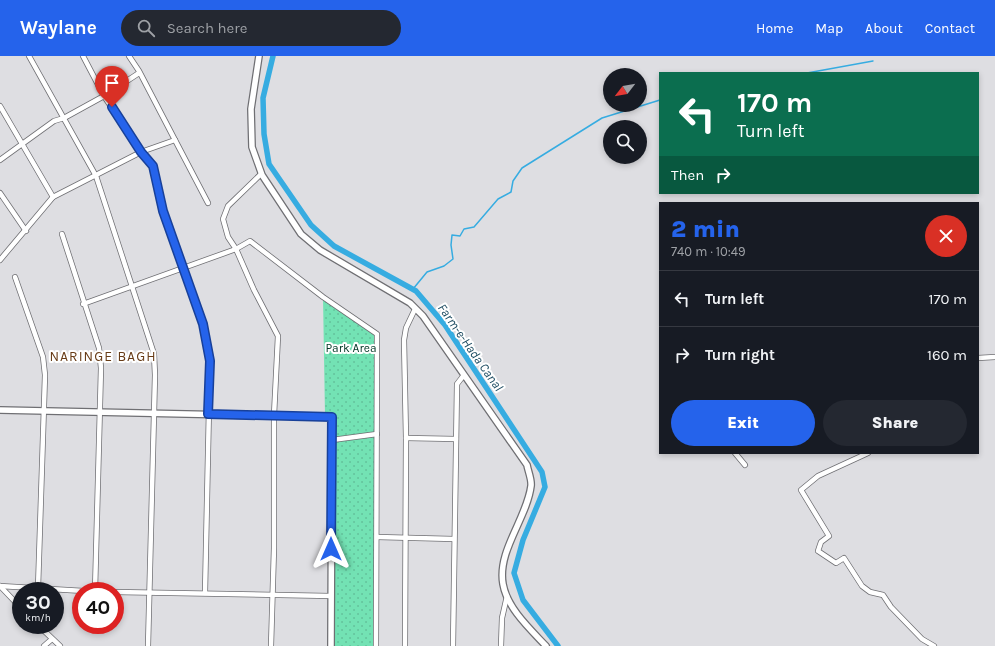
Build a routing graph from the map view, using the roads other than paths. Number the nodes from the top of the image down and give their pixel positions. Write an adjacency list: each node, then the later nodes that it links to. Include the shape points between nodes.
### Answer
1 (29, 56): 8 (street)
2 (83, 56): 6 (street)
3 (129, 56): 5 (street)
4 (259, 56): 13 (street, via 251,109 252,146)
5 (139, 73): 6 (street); 9 (street)
6 (104, 96): 8 (street); 11 (street)
7 (0, 106): 10 (street)
8 (64, 118): 10 (street, via 54,121); 14 (street)
9 (175, 140): 11 (street); 17 (street)
10 (23, 144): 12 (street); 16 (street)
11 (141, 152): 14 (street); 22 (street, via 153,166 163,211)
12 (0, 160)
13 (261, 174): 20 (street, via 228,206 223,219 228,237); 26 (street, via 301,234 320,250)
14 (96, 176): 16 (street); 24 (street)
15 (0, 193): 18 (street)
16 (53, 197): 18 (street)
17 (208, 203)
18 (26, 231): 21 (street)
19 (62, 234): 25 (street)
20 (236, 249): 22 (street); 35 (street, via 278,336); 36 (street, via 250,241 377,334)
21 (0, 260)
22 (184, 268): 24 (street); 34 (street, via 203,324 210,361)
23 (15, 277): 31 (street, via 43,357)
24 (131, 288): 25 (street); 33 (street, via 154,354)
25 (83, 304): 32 (street, via 99,348 101,368)
26 (415, 308): 29 (street); 37 (street, via 406,328 404,340)
27 (995, 357): 28 (street)
28 (979, 358)
29 (464, 375): 38 (street, via 457,384); 54 (street, via 527,465 532,485 503,560 503,584)
30 (0, 410): 31 (street)
31 (43, 412): 32 (street); 46 (street)
32 (98, 412): 33 (street); 47 (street)
33 (154, 412): 34 (street); 51 (street)
34 (208, 414): 35 (street); 52 (street)
35 (274, 415): 39 (street, via 332,417); 53 (street)
36 (377, 434): 39 (street); 43 (street)
37 (406, 438): 38 (street); 44 (street)
38 (456, 438): 45 (street)
39 (332, 440): 55 (street)
40 (736, 454): 42 (street)
41 (866, 454): 69 (street, via 818,476 802,490 830,536 821,542 818,551 836,563 844,558 862,586 870,592 883,595 922,639)
42 (745, 465)
43 (377, 537): 44 (street); 64 (street)
44 (406, 538): 45 (street); 65 (street)
45 (454, 539): 66 (street)
46 (38, 582)
47 (96, 582)
48 (0, 586): 49 (street); 56 (street)
49 (12, 587)
50 (124, 592): 51 (street)
51 (151, 592): 52 (street); 61 (street)
52 (205, 593): 53 (street)
53 (273, 594): 55 (street); 62 (street)
54 (507, 594): 67 (street, via 502,618); 68 (street, via 527,626)
55 (331, 596): 63 (street)
56 (12, 599)
57 (47, 634): 58 (street)
58 (52, 639): 59 (street); 60 (street)
59 (44, 646)
60 (60, 646)
61 (148, 646)
62 (272, 646)
63 (331, 646)
64 (376, 646)
65 (405, 646)
66 (453, 646)
67 (501, 646)
68 (546, 646)
69 (934, 646)

